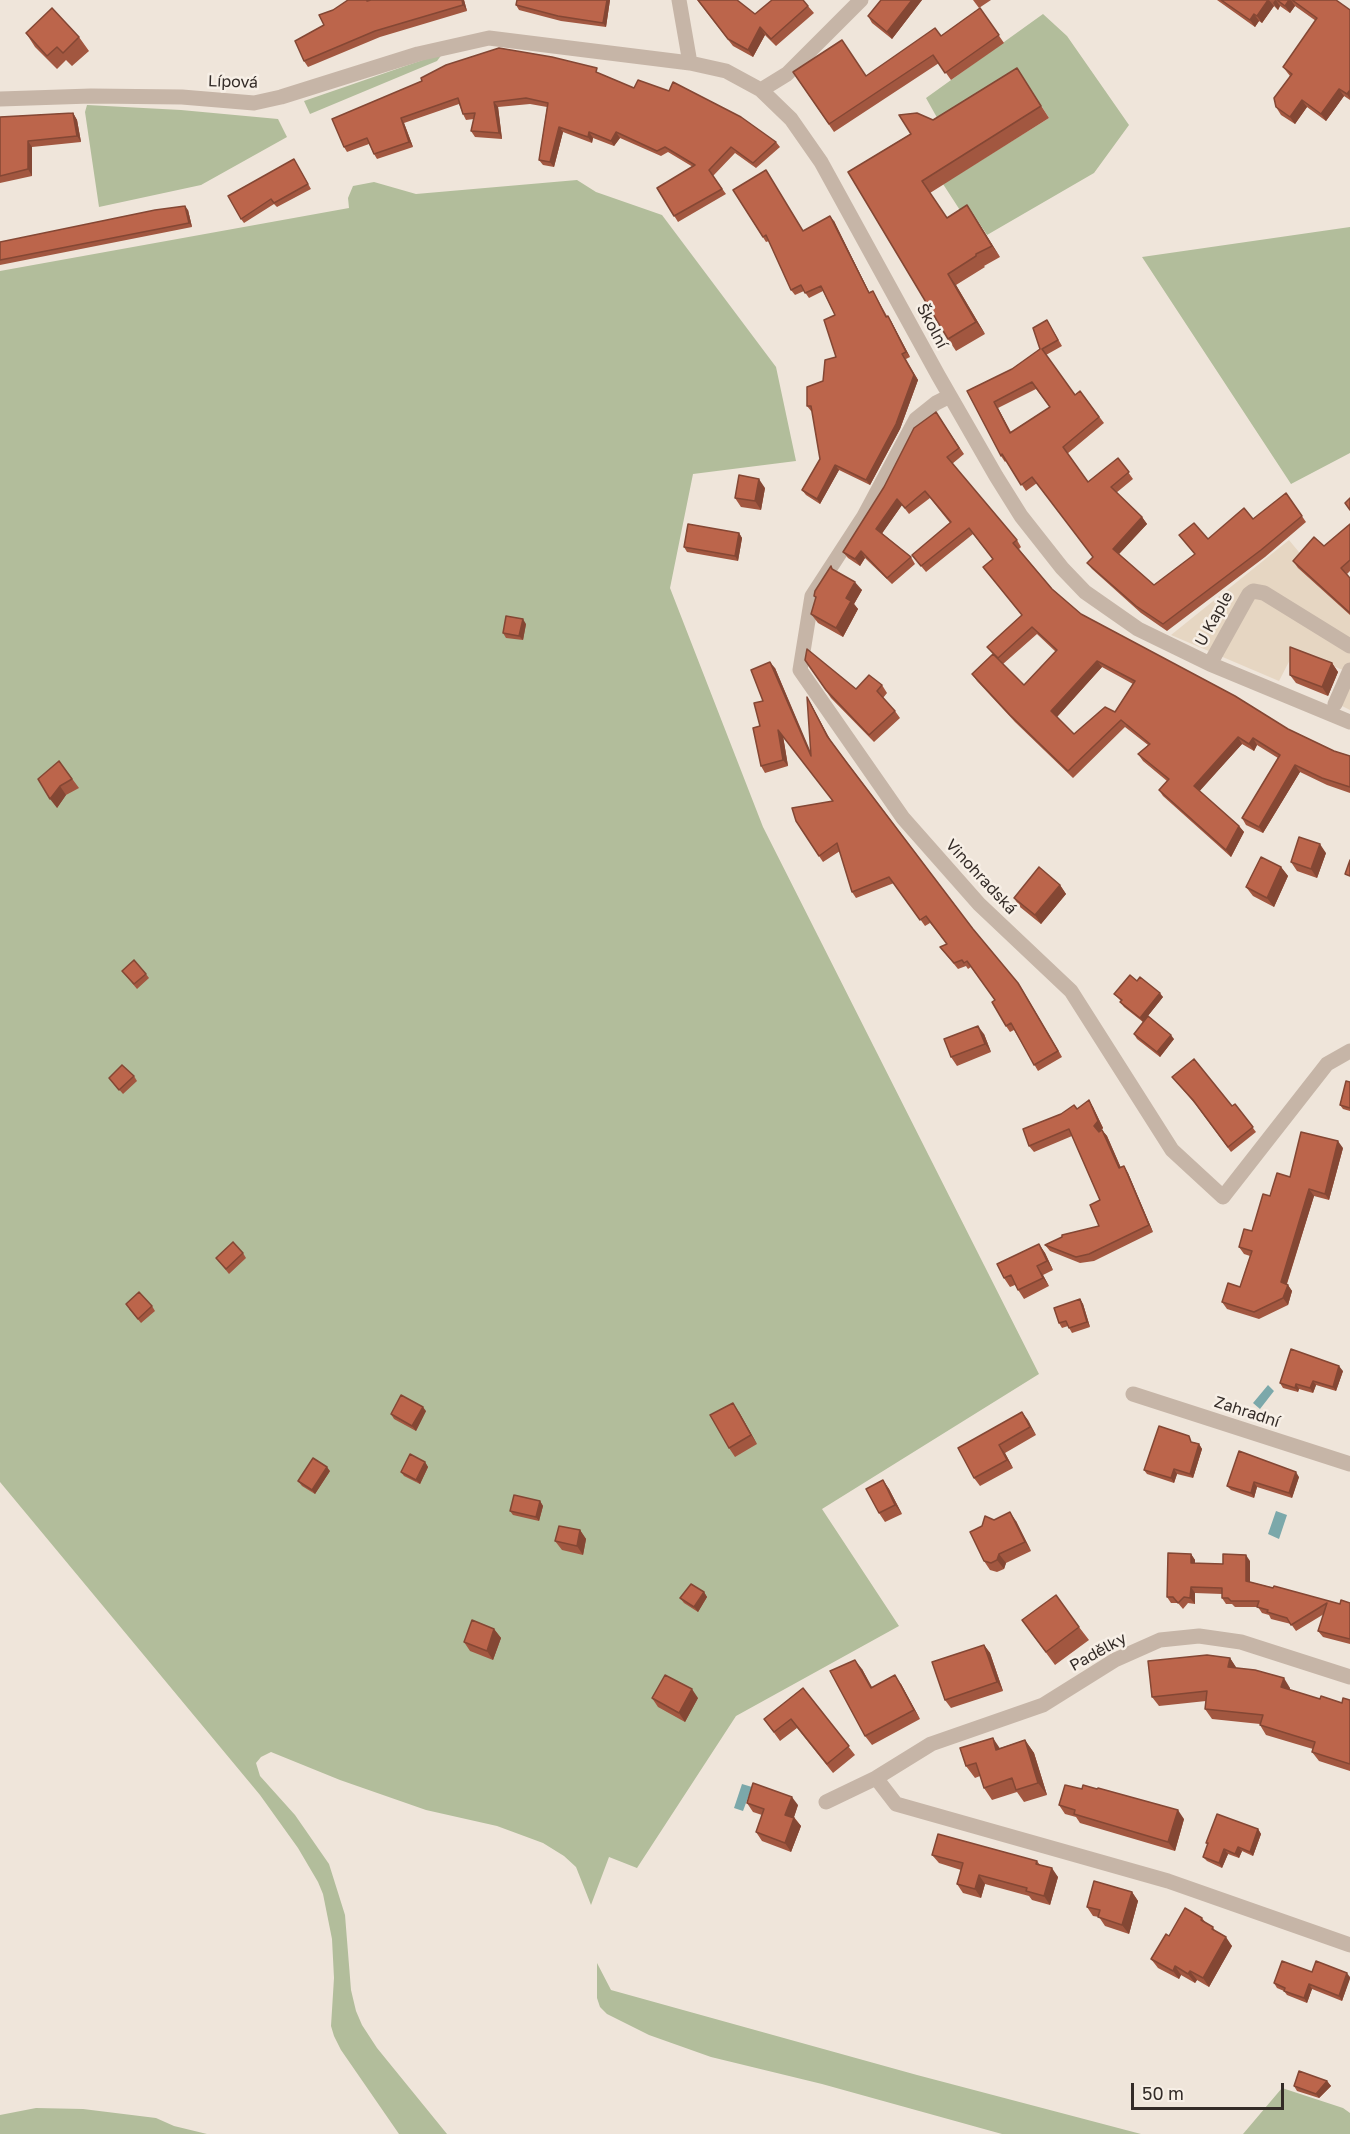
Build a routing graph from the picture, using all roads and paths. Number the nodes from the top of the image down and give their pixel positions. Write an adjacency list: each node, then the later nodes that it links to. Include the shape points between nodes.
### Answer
1 (679, 0): 4 (street)
2 (861, 0): 5 (street, via 787,74)
3 (604, 52): 4 (street, Školní); 6 (street, Lípová, via 489,38 454,50 418,54 254,103 182,97)
4 (690, 63): 5 (street, Školní, via 726,71)
5 (761, 90): 7 (street, Školní, via 791,119 825,167)
6 (0, 99)
7 (950, 396): 9 (street, Školní, via 1021,516 1085,592 1138,629); 13 (street, Vinohradská, via 916,419 864,516 812,596 800,670 903,818 979,904 1071,991 1172,1150 1223,1197 1327,1064)
8 (1350, 646): 9 (street, U Kaple, via 1264,593 1253,591)
9 (1210, 664): 12 (street, U Kaple)
10 (1350, 670): 11 (street)
11 (1335, 704)
12 (1350, 722)
13 (1350, 1051)
14 (1133, 1394): 15 (street, Zahradní)
15 (1350, 1464)
16 (1350, 1677): 17 (street, Padělky, via 1241,1642 1200,1636 1160,1640 1115,1660 1043,1705 931,1744)
17 (876, 1778): 18 (street, Padělky); 19 (street, via 896,1804 1168,1881)
18 (826, 1802)
19 (1350, 1945)

